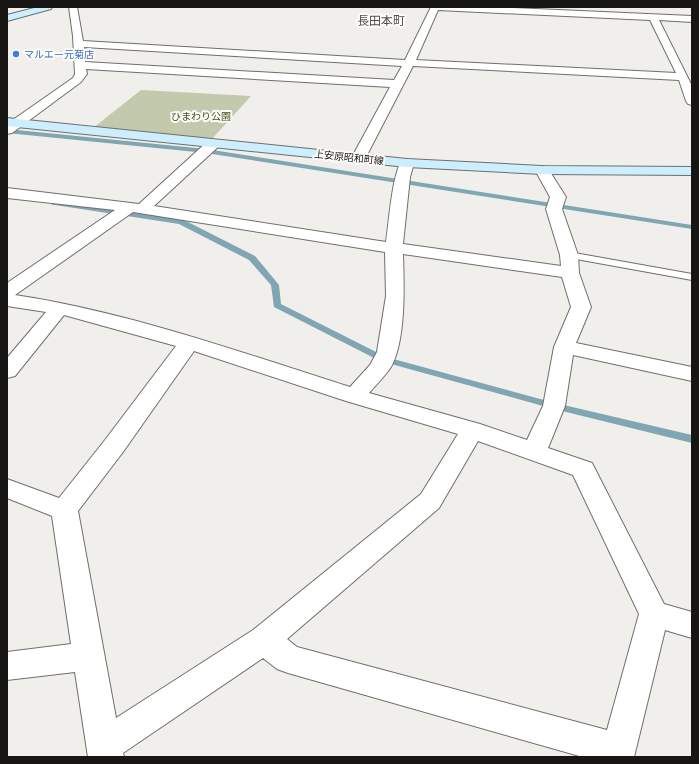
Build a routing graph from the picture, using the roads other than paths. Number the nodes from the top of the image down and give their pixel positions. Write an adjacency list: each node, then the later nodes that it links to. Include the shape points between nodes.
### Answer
1 (48, 7): 6 (main road)
2 (73, 7): 8 (street)
3 (436, 7): 4 (street); 9 (street)
4 (582, 10): 5 (street)
5 (654, 17): 7 (street); 11 (street)
6 (7, 18)
7 (692, 18)
8 (79, 44): 9 (street); 10 (street)
9 (409, 63): 11 (street); 12 (street)
10 (81, 65): 12 (street); 14 (street, via 81,74 77,80)
11 (683, 77): 13 (street)
12 (398, 84): 16 (street)
13 (692, 101)
14 (10, 125): 15 (main road, 上安原昭和町線)
15 (213, 144): 16 (main road, 上安原昭和町線); 21 (street, via 200,157)
16 (359, 157): 19 (main road, 上安原昭和町線)
17 (542, 170): 18 (main road, 上安原昭和町線); 19 (main road, 上安原昭和町線); 23 (street, via 556,203)
18 (692, 171)
19 (403, 177): 22 (street)
20 (7, 193): 21 (street)
21 (129, 211): 22 (street); 25 (street)
22 (394, 248): 23 (street); 32 (street, via 395,296 384,360)
23 (569, 264): 24 (lane); 29 (street, via 581,306)
24 (692, 277)
25 (7, 292)
26 (7, 300): 27 (street)
27 (60, 308): 28 (street); 30 (street)
28 (189, 343): 32 (street); 36 (street)
29 (564, 346): 31 (street); 34 (street, via 554,407)
30 (7, 371)
31 (692, 374)
32 (354, 396): 33 (street)
33 (472, 430): 34 (street); 39 (street, via 430,501)
34 (534, 451): 37 (street, via 583,469)
35 (7, 488): 36 (street)
36 (64, 510): 40 (street)
37 (654, 614): 38 (street); 39 (street, via 619,750 288,659)
38 (692, 625)
39 (264, 640): 42 (street)
40 (89, 656): 41 (street); 42 (street)
41 (7, 666)
42 (106, 751)

